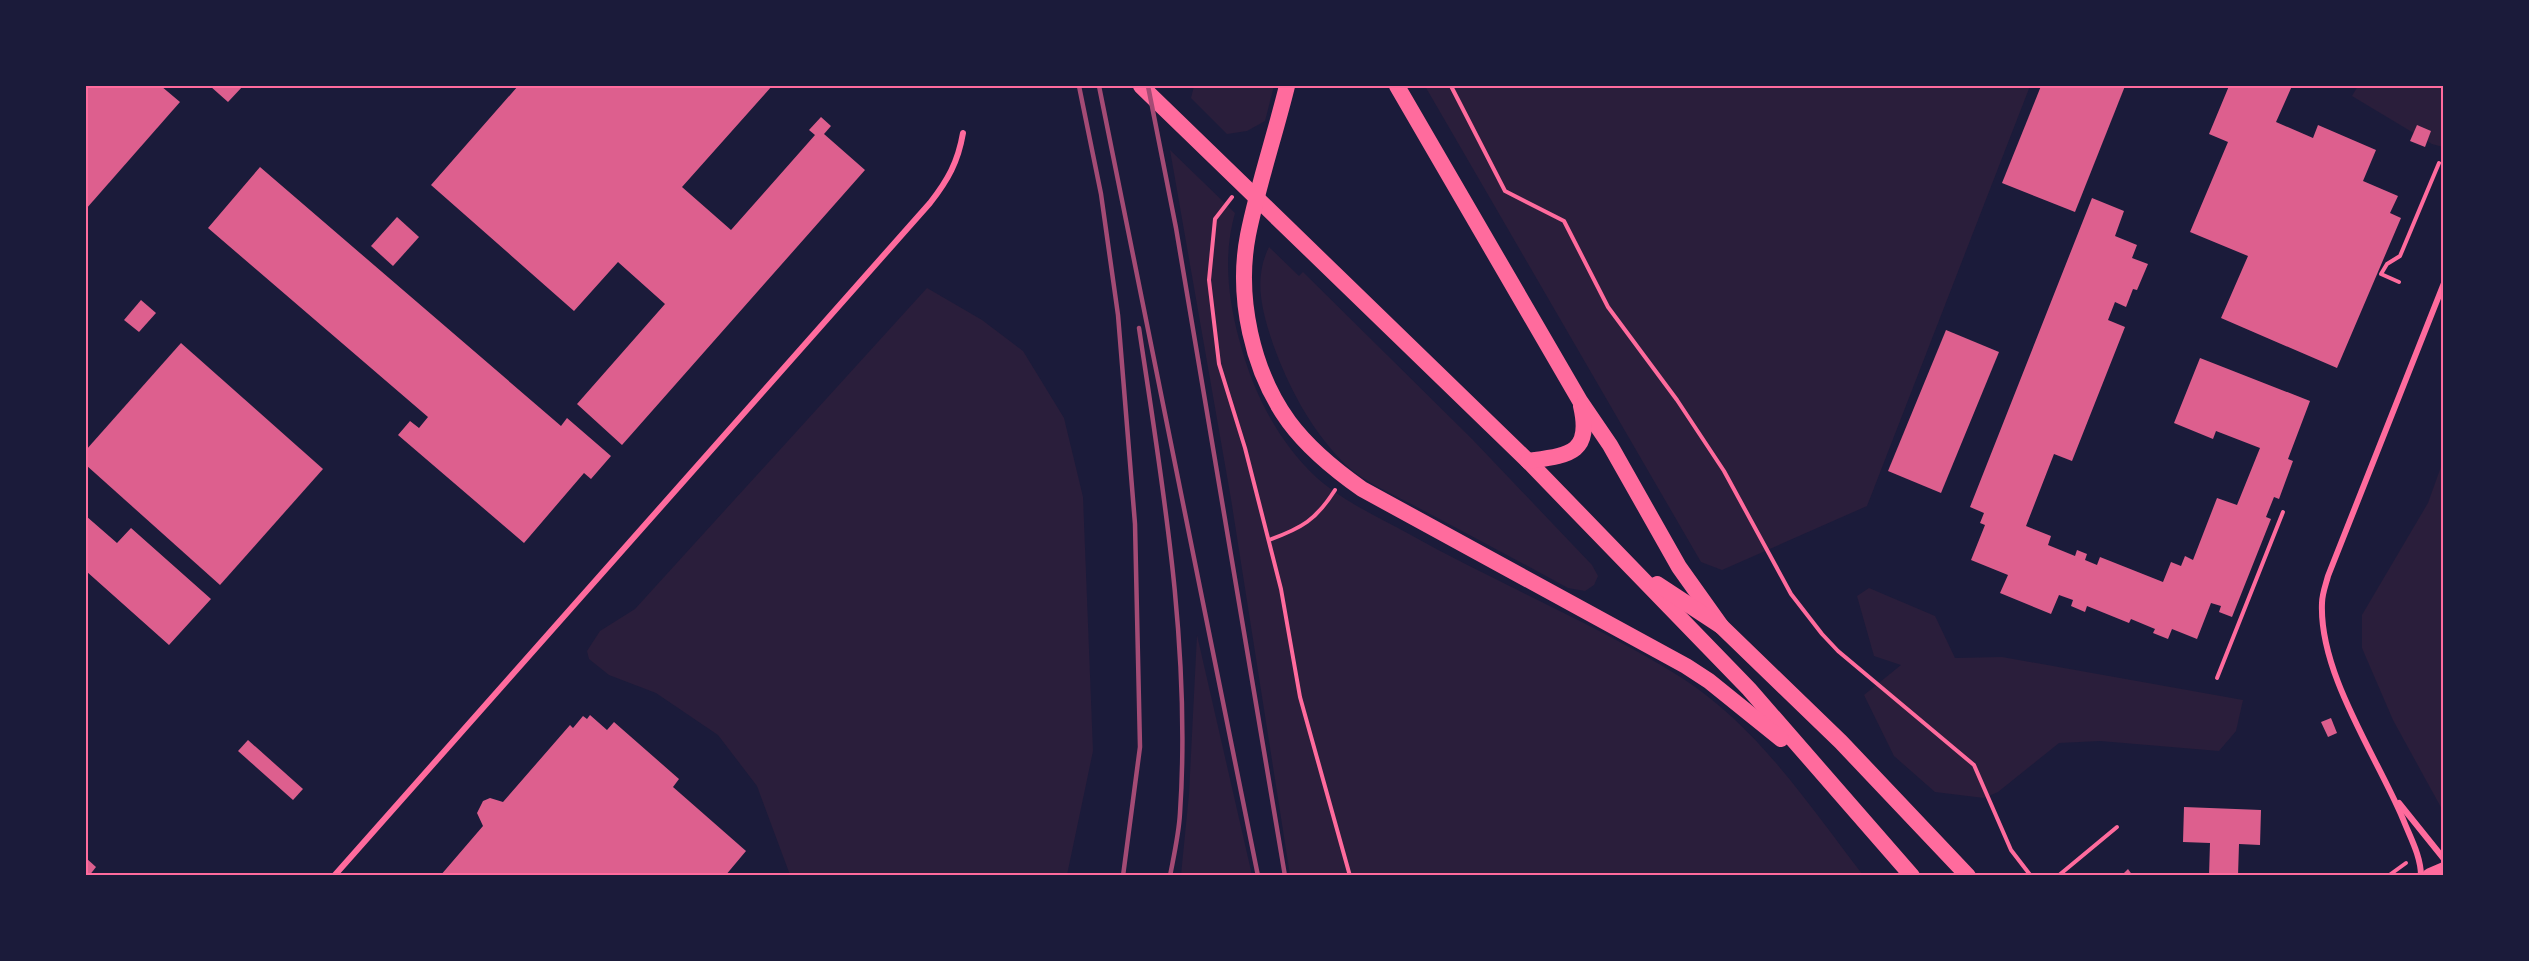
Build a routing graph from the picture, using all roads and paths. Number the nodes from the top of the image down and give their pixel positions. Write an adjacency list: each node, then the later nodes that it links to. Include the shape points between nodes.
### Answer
1 (1141, 86): 11 (highway)
2 (1287, 86): 12 (highway, via 1248,235 1245,305 1261,368 1274,398 1305,441)
3 (1397, 86): 10 (highway)
4 (1451, 86): 27 (path, via 1505,191 1550,212 1569,228 1608,307 1724,471 1791,594 1838,651 1974,765 2011,850)
5 (963, 133): 23 (street, via 959,157 949,179 930,203)
6 (2439, 163): 8 (path, via 2400,256 2387,264 2381,274)
7 (1235, 193): 14 (path, via 1215,219 1209,280 1219,364)
8 (2399, 282)
9 (2444, 283): 19 (street, via 2328,576 2322,601 2331,663)
10 (1580, 401): 11 (highway, via 1586,428 1581,443 1563,455); 16 (highway, via 1610,445 1679,567)
11 (1528, 461): 15 (highway)
12 (1344, 477): 14 (path, via 1314,519 1298,530); 18 (highway, via 1686,666)
13 (2283, 512): 17 (path)
14 (1269, 540): 24 (path, via 1300,697)
15 (1631, 567): 16 (highway); 18 (highway, via 1749,689)
16 (1721, 626): 26 (highway, via 1841,742)
17 (2217, 678)
18 (1812, 764): 25 (highway)
19 (2393, 795): 21 (street); 29 (street, via 2418,855)
20 (2117, 827): 28 (path)
21 (2444, 859)
22 (2444, 870): 30 (highway)
23 (334, 876)
24 (1350, 876)
25 (1912, 876)
26 (1968, 876)
27 (2031, 876)
28 (2058, 876)
29 (2421, 876)
30 (2430, 876)

